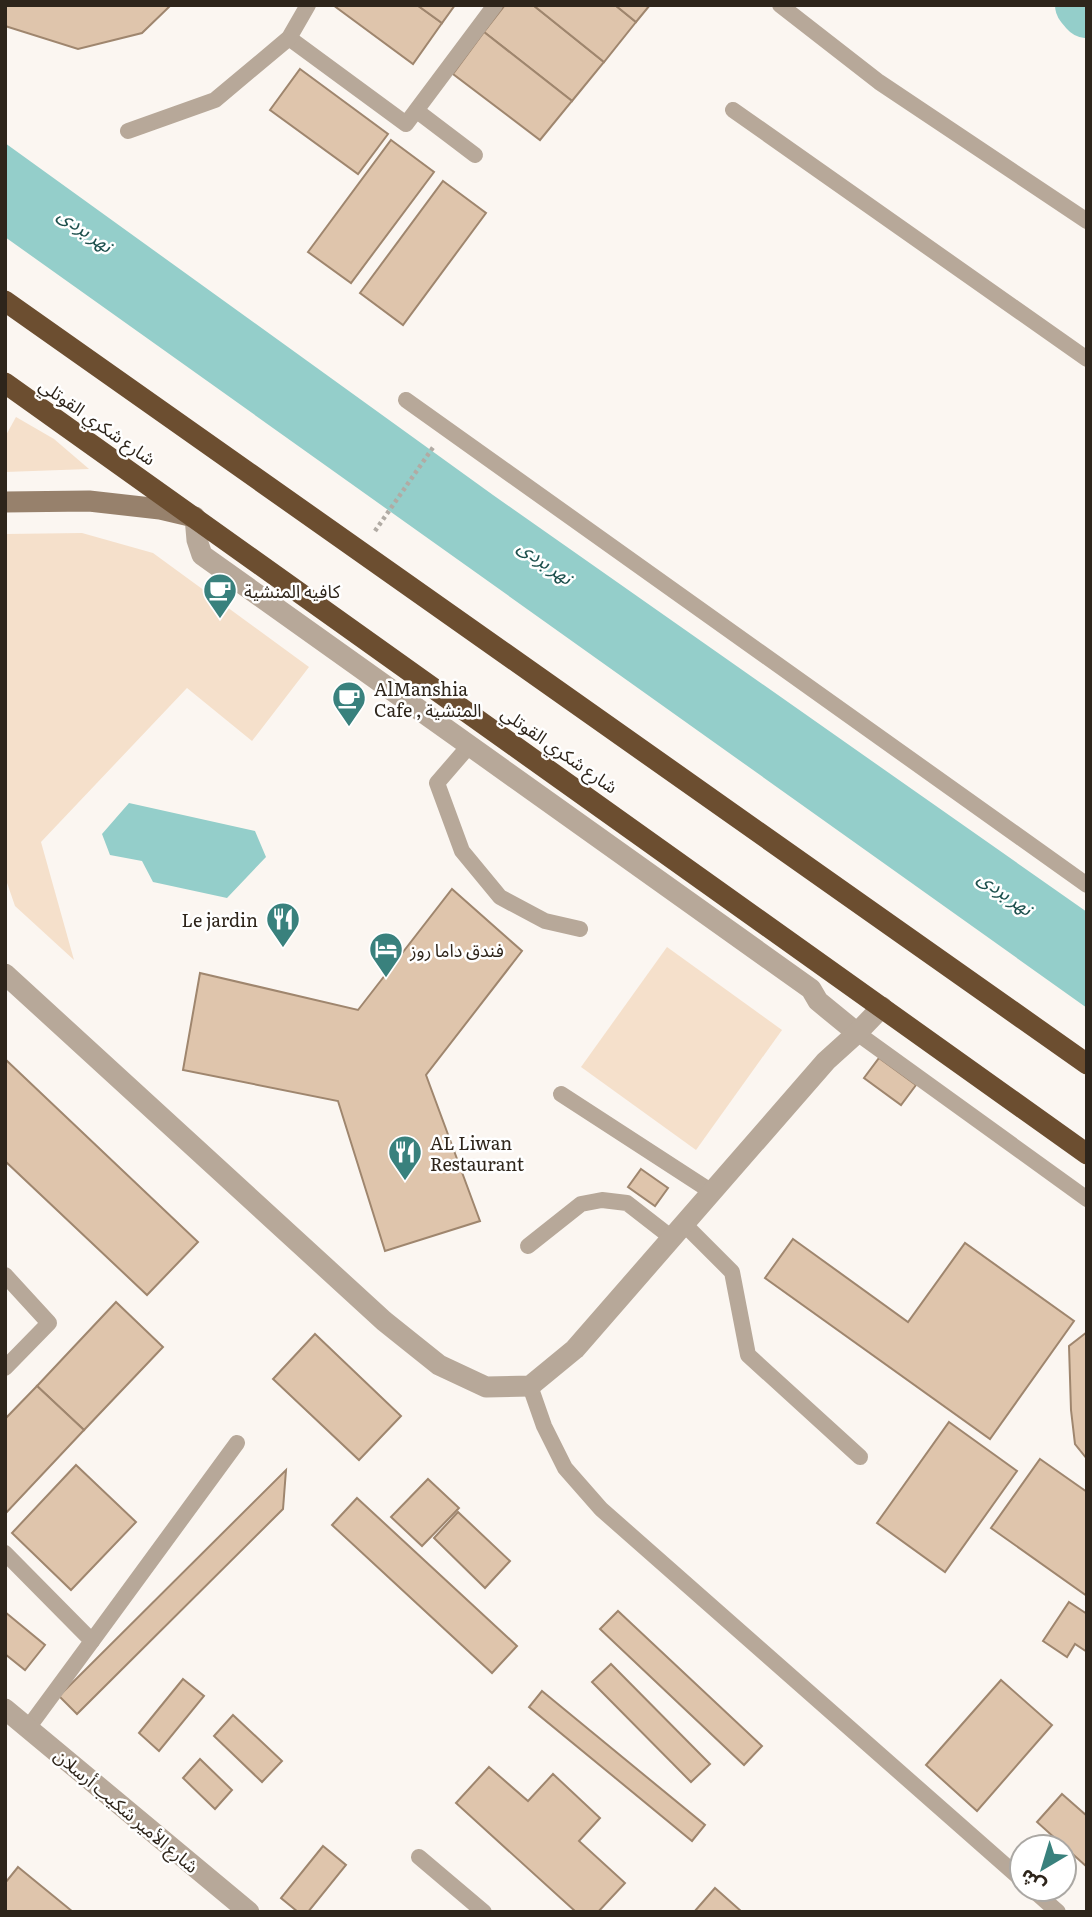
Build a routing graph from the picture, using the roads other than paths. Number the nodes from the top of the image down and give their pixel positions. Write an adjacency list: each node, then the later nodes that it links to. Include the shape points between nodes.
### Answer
1 (308, 5): 4 (lane)
2 (495, 5): 6 (lane)
3 (780, 5): 9 (lane, via 879,82)
4 (289, 37): 6 (lane, via 406,124); 7 (lane, via 215,100)
5 (733, 110): 11 (lane)
6 (416, 111): 8 (lane)
7 (128, 131)
8 (475, 155)
9 (1087, 221)
10 (5, 301): 22 (highway)
11 (1087, 359)
12 (5, 383): 15 (highway, شارع شكري القوتلي)
13 (406, 400): 17 (lane)
14 (5, 502): 15 (main road, via 89,500)
15 (195, 517): 16 (street, via 202,555); 20 (highway, شارع شكري القوتلي)
16 (469, 746): 18 (lane, via 437,783 462,851 500,897 545,921); 21 (street, via 811,989 818,1001)
17 (1087, 885)
18 (580, 929)
19 (5, 974): 31 (street, via 384,1321 439,1365 486,1387)
20 (881, 1007): 21 (street); 24 (highway, شارع شكري القوتلي)
21 (857, 1034): 25 (street, via 826,1061); 26 (lane)
22 (1087, 1064)
23 (561, 1094): 25 (lane)
24 (1087, 1154)
25 (712, 1192): 27 (street)
26 (1087, 1199)
27 (678, 1231): 28 (lane, via 626,1203 602,1200 581,1204); 31 (street, via 575,1349); 33 (lane, via 732,1272 748,1355)
28 (528, 1246)
29 (5, 1275): 30 (lane, via 49,1323)
30 (5, 1368)
31 (530, 1386): 39 (lane, via 565,1468 601,1509)
32 (237, 1443): 35 (lane)
33 (860, 1457)
34 (5, 1553): 35 (lane)
35 (92, 1640): 37 (lane)
36 (5, 1709): 37 (street, شارع الأمير شكيب أرسلان)
37 (28, 1728): 40 (street, شارع الأمير شكيب أرسلان)
38 (419, 1857): 41 (lane)
39 (1008, 1868)
40 (249, 1912)
41 (484, 1912)

